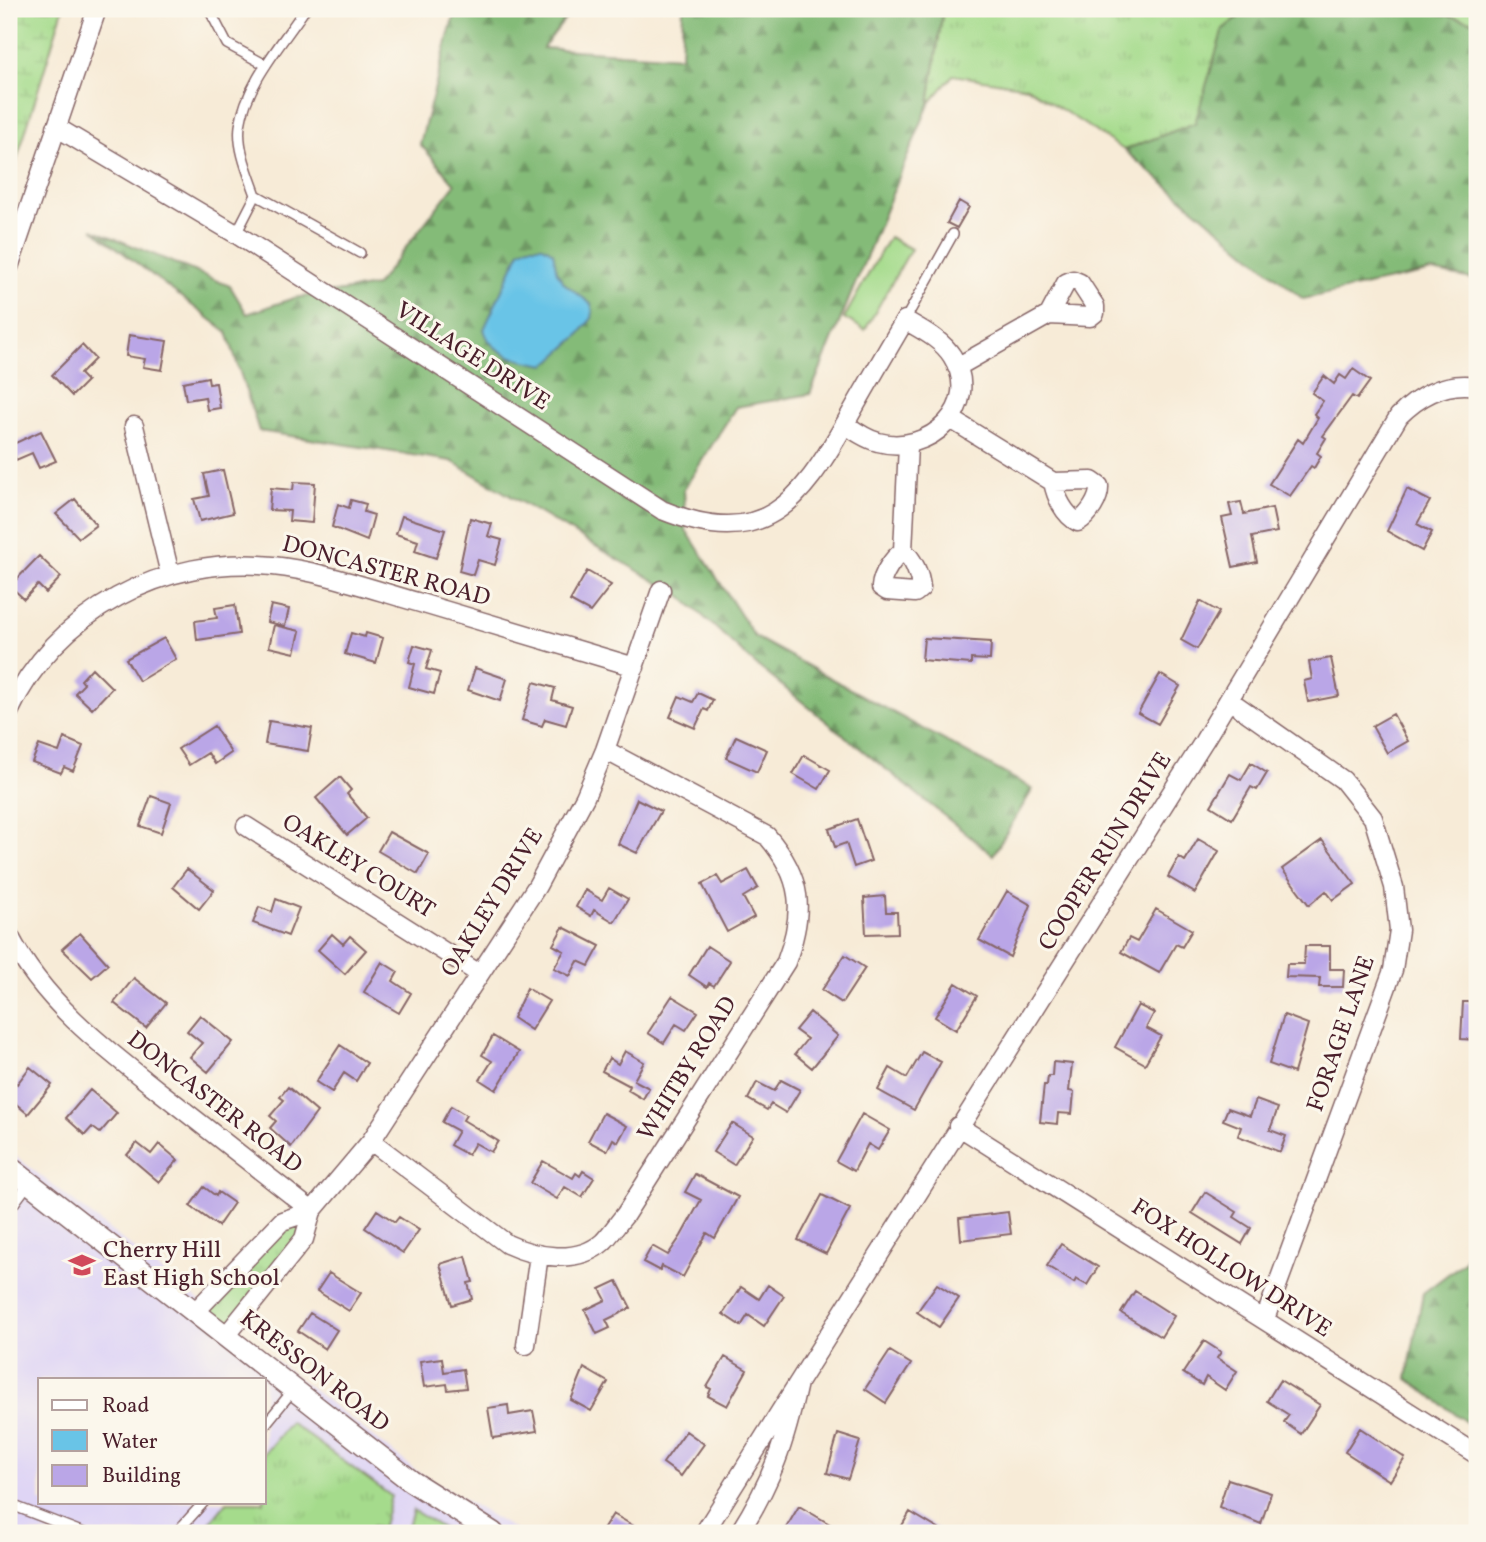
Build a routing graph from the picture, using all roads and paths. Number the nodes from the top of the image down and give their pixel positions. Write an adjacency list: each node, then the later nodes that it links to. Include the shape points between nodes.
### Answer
1 (97, 9): 5 (street)
2 (209, 9): 4 (lane, via 227,44)
3 (305, 9): 4 (lane)
4 (266, 65): 6 (lane, via 239,127)
5 (56, 127): 7 (street, VILLAGE DRIVE); 10 (street)
6 (256, 195): 7 (lane); 9 (lane)
7 (236, 234): 16 (street, VILLAGE DRIVE, via 662,510 687,520 720,526 774,514 796,497 823,465)
8 (953, 234): 12 (lane)
9 (360, 253)
10 (9, 267)
11 (1049, 316): 13 (street)
12 (905, 320): 13 (street, via 937,340); 16 (street, VILLAGE DRIVE)
13 (957, 367): 15 (street, via 959,395)
14 (1477, 386): 24 (street, COOPER RUN DRIVE, via 1441,388 1417,398 1399,416)
15 (951, 419): 18 (street, via 927,439); 19 (street)
16 (845, 424): 18 (street, via 878,442)
17 (134, 426): 21 (street)
18 (908, 445): 20 (street)
19 (1053, 482)
20 (903, 551)
21 (170, 574): 23 (street, DONCASTER ROAD, via 274,566 363,586); 25 (street, DONCASTER ROAD, via 122,593 83,616 48,653)
22 (661, 590): 23 (street, OAKLEY DRIVE)
23 (635, 667): 26 (street, OAKLEY DRIVE)
24 (1229, 700): 30 (street, COOPER RUN DRIVE, via 1034,1014); 38 (street, FORAGE LANE, via 1343,780 1373,818 1394,887 1399,930 1393,970)
25 (9, 712)
26 (604, 750): 29 (street, OAKLEY DRIVE, via 585,797 537,886); 36 (street, WHITBY ROAD, via 767,836 796,881 799,911 786,962 625,1215 603,1242 587,1251)
27 (246, 826): 29 (street, OAKLEY COURT)
28 (9, 935): 35 (street, DONCASTER ROAD, via 41,983 79,1025)
29 (478, 972): 31 (street, OAKLEY DRIVE)
30 (958, 1126): 38 (street, FOX HOLLOW DRIVE); 41 (street, COOPER RUN DRIVE)
31 (371, 1141): 35 (street, OAKLEY DRIVE); 36 (street, WHITBY ROAD, via 507,1244)
32 (9, 1167): 33 (street, KRESSON ROAD)
33 (29, 1183): 34 (lane); 37 (street, KRESSON ROAD)
34 (9, 1210)
35 (312, 1211): 37 (street, via 282,1221); 39 (street, via 304,1239)
36 (539, 1255): 40 (street)
37 (195, 1312): 39 (street, KRESSON ROAD)
38 (1265, 1319): 44 (street, FOX HOLLOW DRIVE)
39 (226, 1336): 42 (street, KRESSON ROAD)
40 (526, 1345)
41 (798, 1383): 50 (street, COOPER RUN DRIVE); 51 (street, COOPER RUN DRIVE, via 773,1472)
42 (294, 1389): 43 (lane); 49 (street, KRESSON ROAD, via 411,1481)
43 (266, 1424)
44 (1477, 1455)
45 (9, 1504): 47 (lane)
46 (202, 1504): 48 (lane)
47 (84, 1533)
48 (176, 1533)
49 (493, 1533)
50 (704, 1533)
51 (739, 1533)

